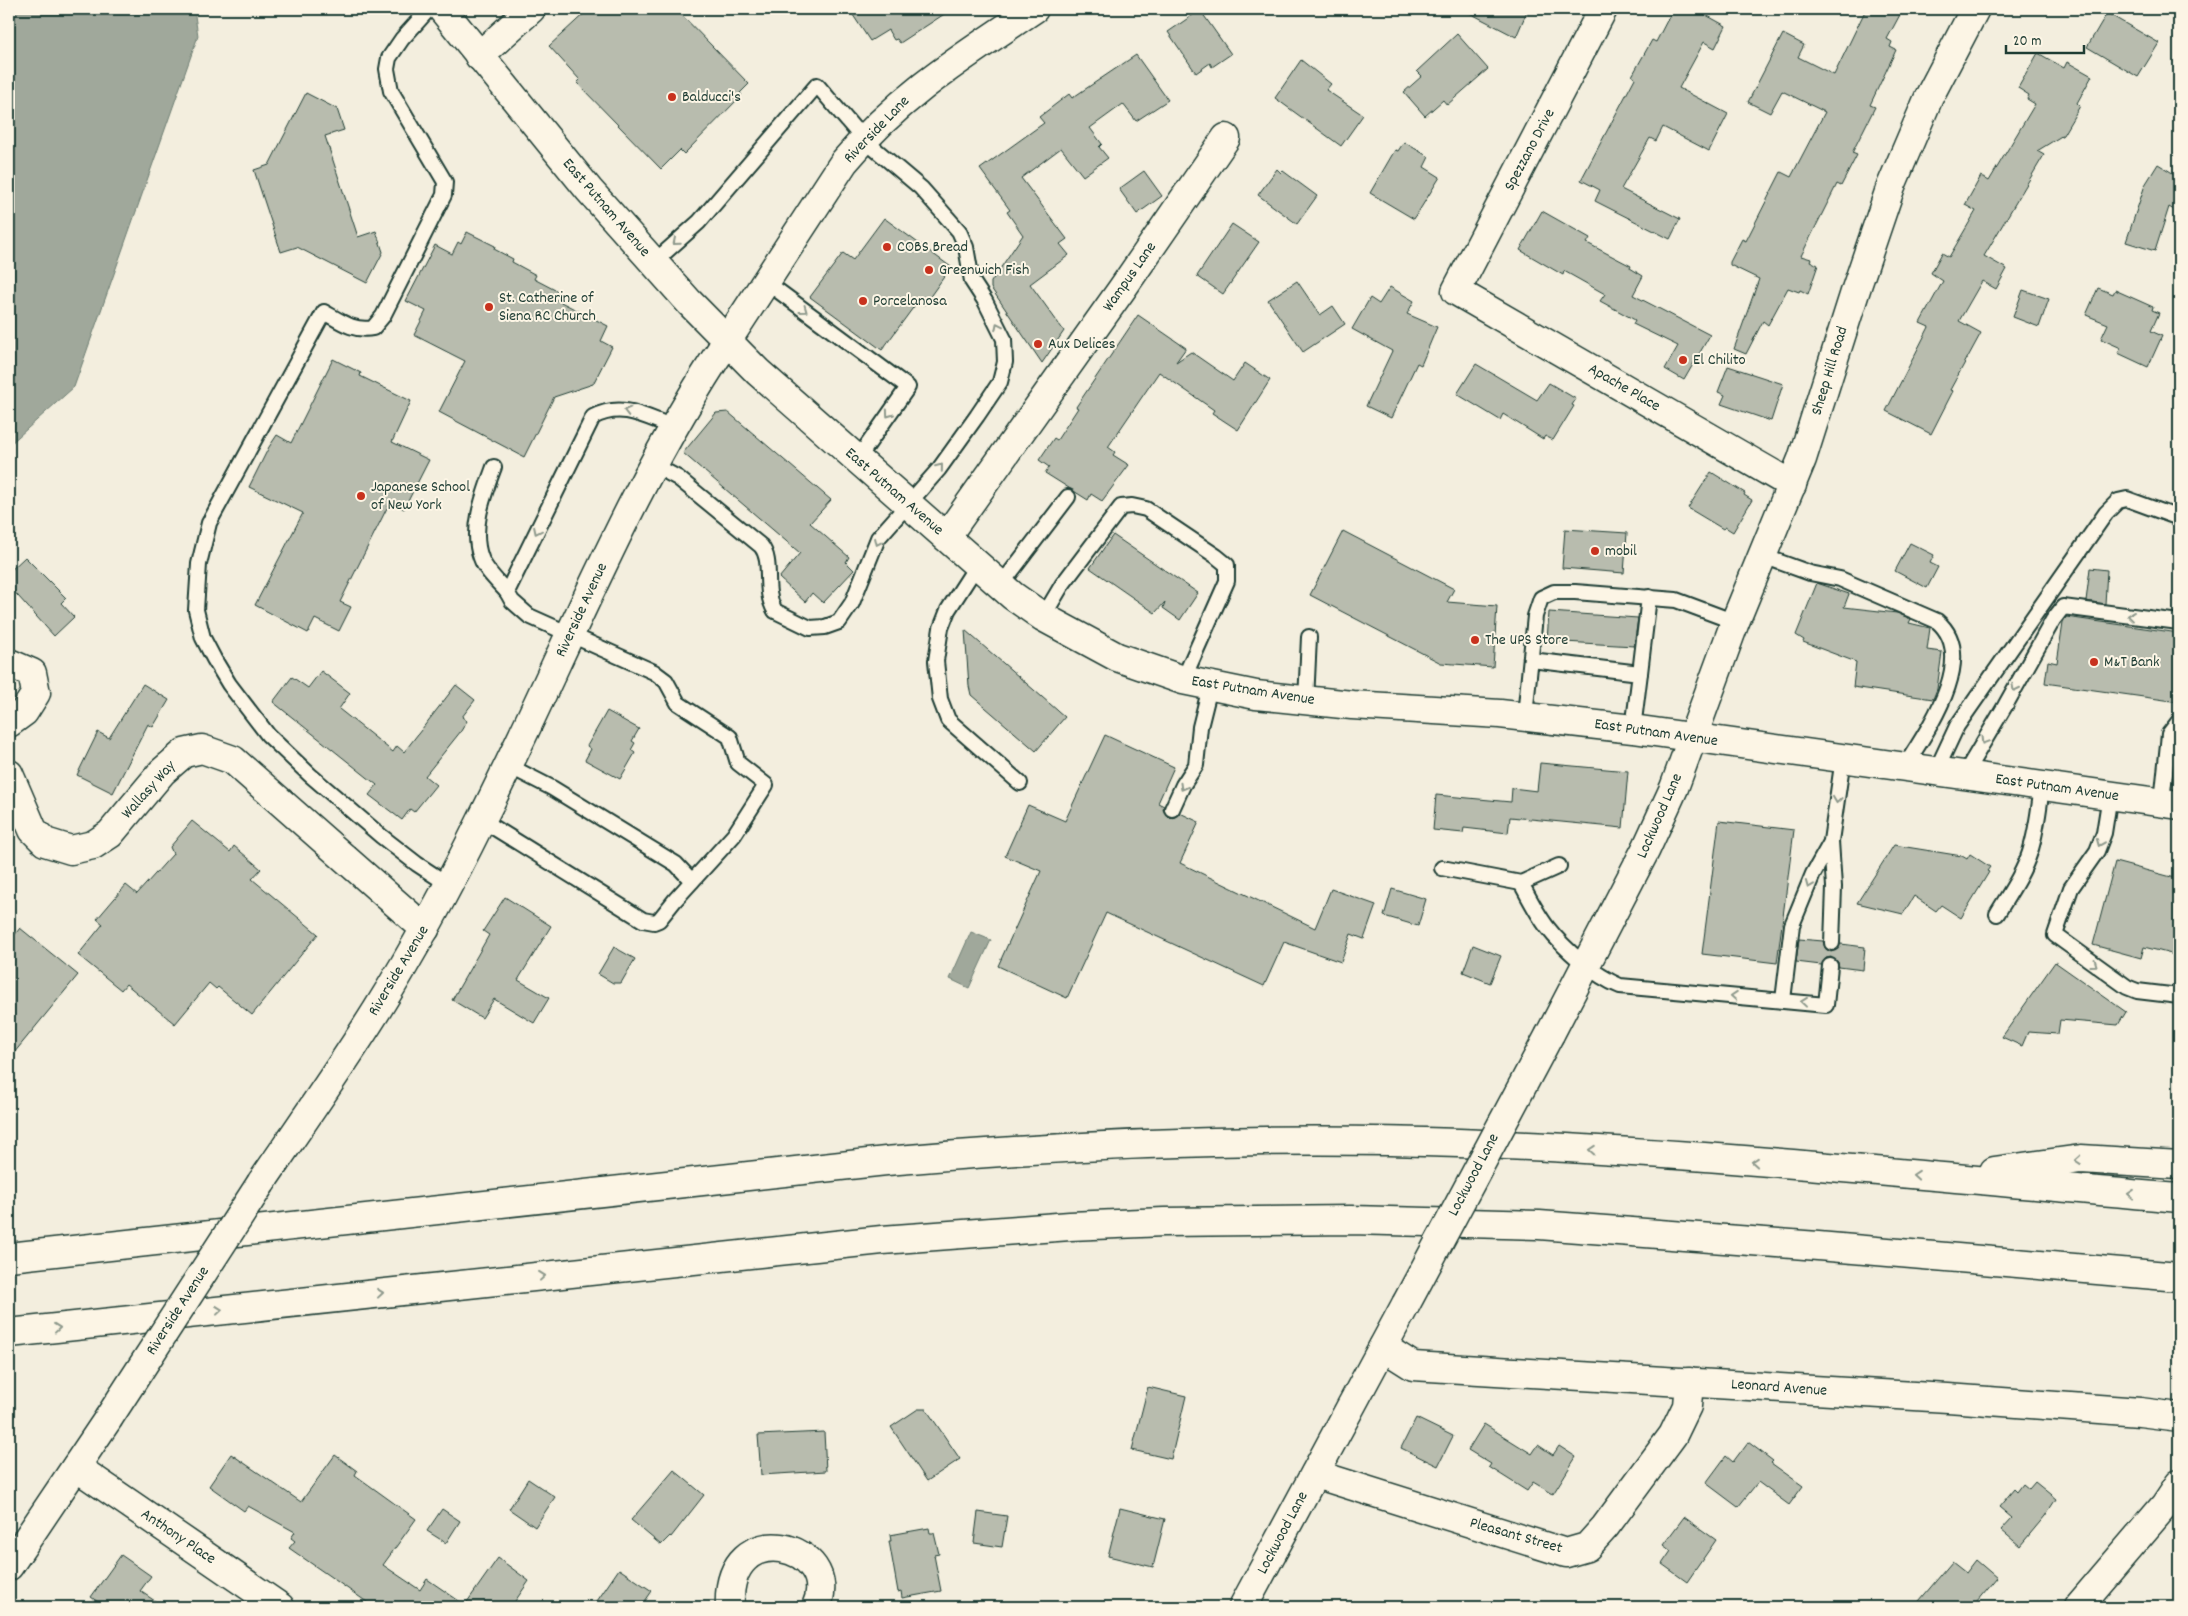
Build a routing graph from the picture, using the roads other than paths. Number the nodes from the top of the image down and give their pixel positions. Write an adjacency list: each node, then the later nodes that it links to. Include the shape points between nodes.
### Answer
1 (429, 9): 61 (lane, via 402,38 389,58 387,69 391,91 444,182 444,195 374,328 362,330 324,312 209,524 199,564 196,610 203,638 214,659 268,735 381,836)
2 (442, 9): 7 (main road, East Putnam Avenue)
3 (531, 9): 7 (main road)
4 (1603, 9): 12 (main road, Spezzano Drive)
5 (1975, 9): 18 (main road, Sheep Hill Road, via 1929,97 1892,186)
6 (1025, 11): 9 (main road, Riverside Lane, via 917,89)
7 (479, 56): 10 (main road, East Putnam Avenue)
8 (1226, 138): 22 (main road, Wampus Lane)
9 (863, 139): 10 (lane, one-way to 10, via 817,85 699,222); 11 (main road, Riverside Lane, via 844,162); 20 (lane, one-way to 9, via 938,469 1000,382 1004,339 972,281 966,247 959,231 921,188)
10 (653, 263): 13 (main road, East Putnam Avenue)
11 (765, 281): 13 (main road, Riverside Lane); 15 (lane, one-way to 15, via 908,386)
12 (1456, 291): 18 (main road, Apache Place)
13 (727, 341): 14 (main road, Riverside Avenue); 15 (main road, East Putnam Avenue)
14 (673, 427): 16 (main road, Riverside Avenue); 26 (lane, one-way to 26, via 619,409 593,417)
15 (857, 460): 20 (main road, East Putnam Avenue)
16 (652, 464): 20 (lane, one-way to 16, via 878,538 852,602 839,622 825,628 810,628 775,611 770,604 767,558 761,546 678,478); 31 (main road, Riverside Avenue)
17 (494, 467): 26 (lane, via 483,497 477,536 481,558)
18 (1792, 485): 23 (main road, Sheep Hill Road)
19 (1068, 497): 25 (lane)
20 (907, 504): 22 (main road, East Putnam Avenue)
21 (2179, 518): 47 (lane, via 2127,499 2118,501 2106,513 1957,726)
22 (946, 537): 24 (main road, East Putnam Avenue)
23 (1763, 556): 29 (main road, Sheep Hill Road); 46 (lane, via 1810,573 1840,579 1929,617 1947,629 1952,655 1951,677 1945,697)
24 (977, 565): 25 (main road, East Putnam Avenue); 50 (lane, via 948,610 942,628 936,662 940,699 948,720)
25 (1001, 585): 28 (main road, East Putnam Avenue)
26 (507, 592): 31 (lane, via 529,616)
27 (1650, 597): 29 (lane, via 1676,600); 33 (lane, via 1554,592 1541,598 1535,616); 35 (lane)
28 (1042, 617): 36 (main road, East Putnam Avenue, via 1117,656); 36 (lane, via 1062,585 1121,508 1146,509 1227,565 1227,581)
29 (1735, 622): 43 (main road, Sheep Hill Road)
30 (2179, 622): 49 (lane, one-way to 49, via 2063,607)
31 (571, 635): 45 (main road, Riverside Avenue); 59 (lane, via 660,677 678,703 730,737 738,763 766,785 734,835)
32 (1309, 637): 38 (lane)
33 (1531, 660): 35 (lane); 39 (lane)
34 (9, 663): 41 (main road, via 32,673 36,693 24,712)
35 (1640, 673): 42 (lane)
36 (1183, 680): 37 (main road, East Putnam Avenue)
37 (1210, 686): 38 (main road, East Putnam Avenue); 54 (lane, one-way to 54, via 1200,727 1196,765)
38 (1306, 701): 39 (main road, East Putnam Avenue)
39 (1526, 716): 42 (main road, East Putnam Avenue)
40 (2179, 721): 53 (lane, via 2170,734)
41 (9, 723)
42 (1633, 729): 43 (main road, East Putnam Avenue)
43 (1693, 738): 44 (main road, East Putnam Avenue); 65 (main road, Lockwood Lane, via 1661,820)
44 (1843, 758): 46 (main road, East Putnam Avenue); 56 (lane, one-way to 56)
45 (509, 766): 55 (main road, Riverside Avenue); 59 (lane, via 552,788 676,864)
46 (1905, 766): 47 (main road, East Putnam Avenue)
47 (1936, 771): 49 (main road, East Putnam Avenue)
48 (9, 774): 63 (main road, Wallasy Way, via 33,830 45,842 71,850 93,845 110,834 162,772 184,753 202,749 233,760)
49 (1964, 775): 51 (main road, East Putnam Avenue)
50 (1020, 783)
51 (2042, 786): 52 (main road, East Putnam Avenue); 62 (lane, via 2030,851 2022,872)
52 (2110, 795): 53 (main road, East Putnam Avenue); 67 (lane, one-way to 67, via 2104,833 2097,851 2071,888 2055,935 2137,992)
53 (2171, 803)
54 (1172, 809)
55 (482, 820): 59 (lane, via 643,920 659,920); 61 (main road, Riverside Avenue)
56 (1831, 841): 64 (lane, via 1834,887); 68 (lane, one-way to 68, via 1792,925)
57 (1559, 866): 60 (lane)
58 (1442, 868): 60 (lane)
59 (692, 881)
60 (1521, 883): 65 (lane, via 1547,927)
61 (449, 885): 63 (main road, Riverside Avenue)
62 (1997, 914)
63 (424, 929): 78 (main road, Riverside Avenue, bridge, via 377,1010)
64 (1832, 943)
65 (1586, 964): 68 (lane, one-way to 65, via 1620,986 1605,980); 75 (main road, Lockwood Lane, bridge)
66 (1830, 966): 68 (lane, one-way to 68, via 1826,1005)
67 (2179, 996)
68 (1783, 1000)
69 (2179, 1165): 70 (main road, one-way to 70, via 2081,1159)
70 (1948, 1178): 71 (main road, one-way to 70); 72 (main road, one-way to 72, via 1655,1154 1456,1143 1170,1143 981,1153 858,1164)
71 (2179, 1198)
72 (9, 1257)
73 (2179, 1277): 74 (main road, one-way to 73, via 882,1240 1164,1222 1350,1220 1548,1226)
74 (9, 1333)
75 (1383, 1347): 76 (main road, Leonard Avenue, via 1413,1366); 79 (main road, Lockwood Lane)
76 (1689, 1382): 77 (main road, Leonard Avenue, via 2121,1410); 79 (main road, Pleasant Street, via 1687,1406 1672,1435 1605,1527 1587,1547 1566,1553)
77 (2179, 1417)
78 (76, 1467): 81 (main road, Riverside Avenue); 82 (main road, Anthony Place)
79 (1315, 1474): 85 (main road, Lockwood Lane)
80 (2179, 1484): 86 (main road, via 2165,1505)
81 (9, 1566)
82 (280, 1607)
83 (730, 1607): 84 (main road, via 735,1572 756,1551 770,1547 799,1553 810,1563 820,1590)
84 (816, 1607)
85 (1243, 1607)
86 (2078, 1607)

